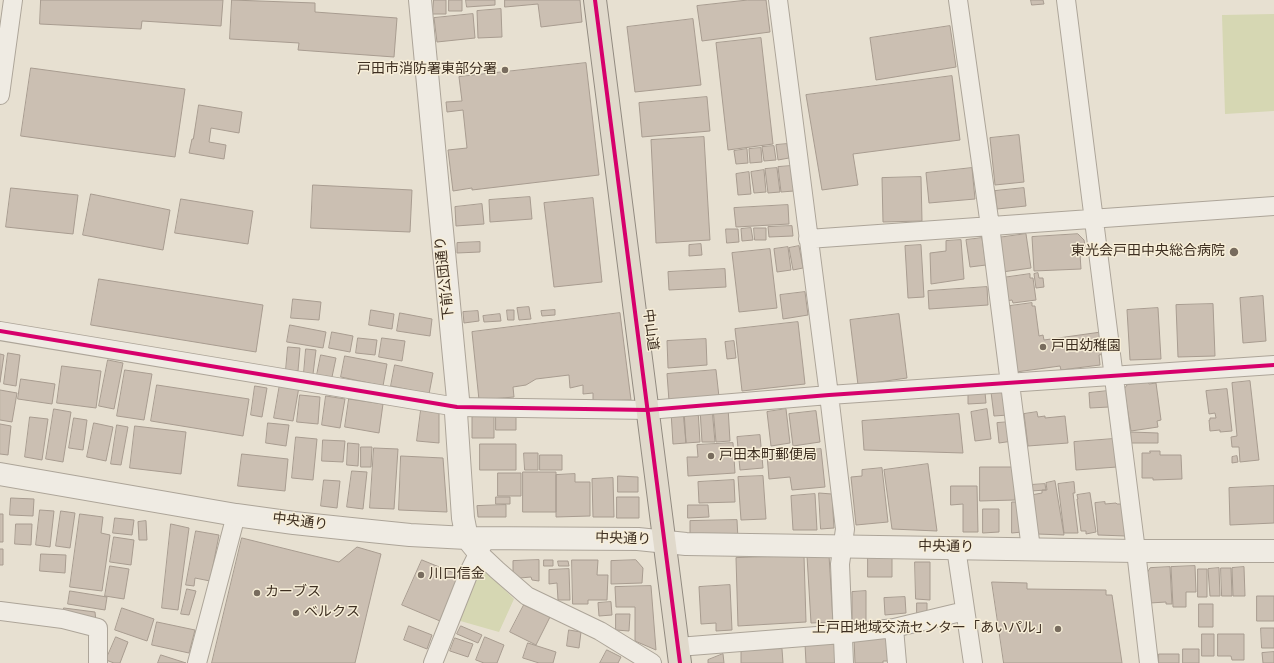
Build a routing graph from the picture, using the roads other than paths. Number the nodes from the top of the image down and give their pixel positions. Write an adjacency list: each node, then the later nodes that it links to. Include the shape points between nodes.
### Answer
1 (14, 0): 7 (street)
2 (420, 0): 17 (street, 下前公団通り)
3 (595, 0): 18 (highway, 中山道)
4 (778, 0): 11 (street)
5 (958, 0): 10 (street)
6 (1066, 0): 9 (street)
7 (0, 94)
8 (1274, 206): 9 (street)
9 (1094, 219): 10 (street); 14 (street)
10 (990, 226): 11 (street); 15 (street)
11 (808, 238): 16 (street)
12 (0, 331): 17 (street)
13 (1274, 365): 14 (street)
14 (1114, 376): 15 (street); 26 (street)
15 (1010, 383): 16 (street); 25 (street)
16 (829, 395): 18 (street); 23 (street, via 845,529)
17 (457, 407): 18 (street); 22 (street, 下前公団通り, via 462,518)
18 (648, 410): 21 (highway, 中山道)
19 (0, 474): 20 (street, 中央通り)
20 (236, 514): 22 (street, 中央通り, via 294,523); 34 (street)
21 (663, 542): 22 (street, 中央通り, via 638,539); 23 (street, 中央通り); 32 (highway, 中山道)
22 (477, 543): 35 (street, via 470,570); 36 (street, via 496,570 527,596 600,631)
23 (842, 546): 24 (street, 中央通り); 31 (street)
24 (956, 548): 25 (street, 中央通り); 29 (street)
25 (1031, 549): 26 (street, 中央通り)
26 (1136, 551): 27 (street, 中央通り); 40 (street)
27 (1274, 551)
28 (0, 611): 33 (street, via 63,619 98,628)
29 (965, 611): 30 (street); 39 (street)
30 (894, 628): 31 (street); 38 (street)
31 (842, 634): 32 (street); 37 (street)
32 (679, 655)
33 (98, 663)
34 (197, 663)
35 (433, 663)
36 (652, 663)
37 (844, 663)
38 (897, 663)
39 (974, 663)
40 (1149, 663)

